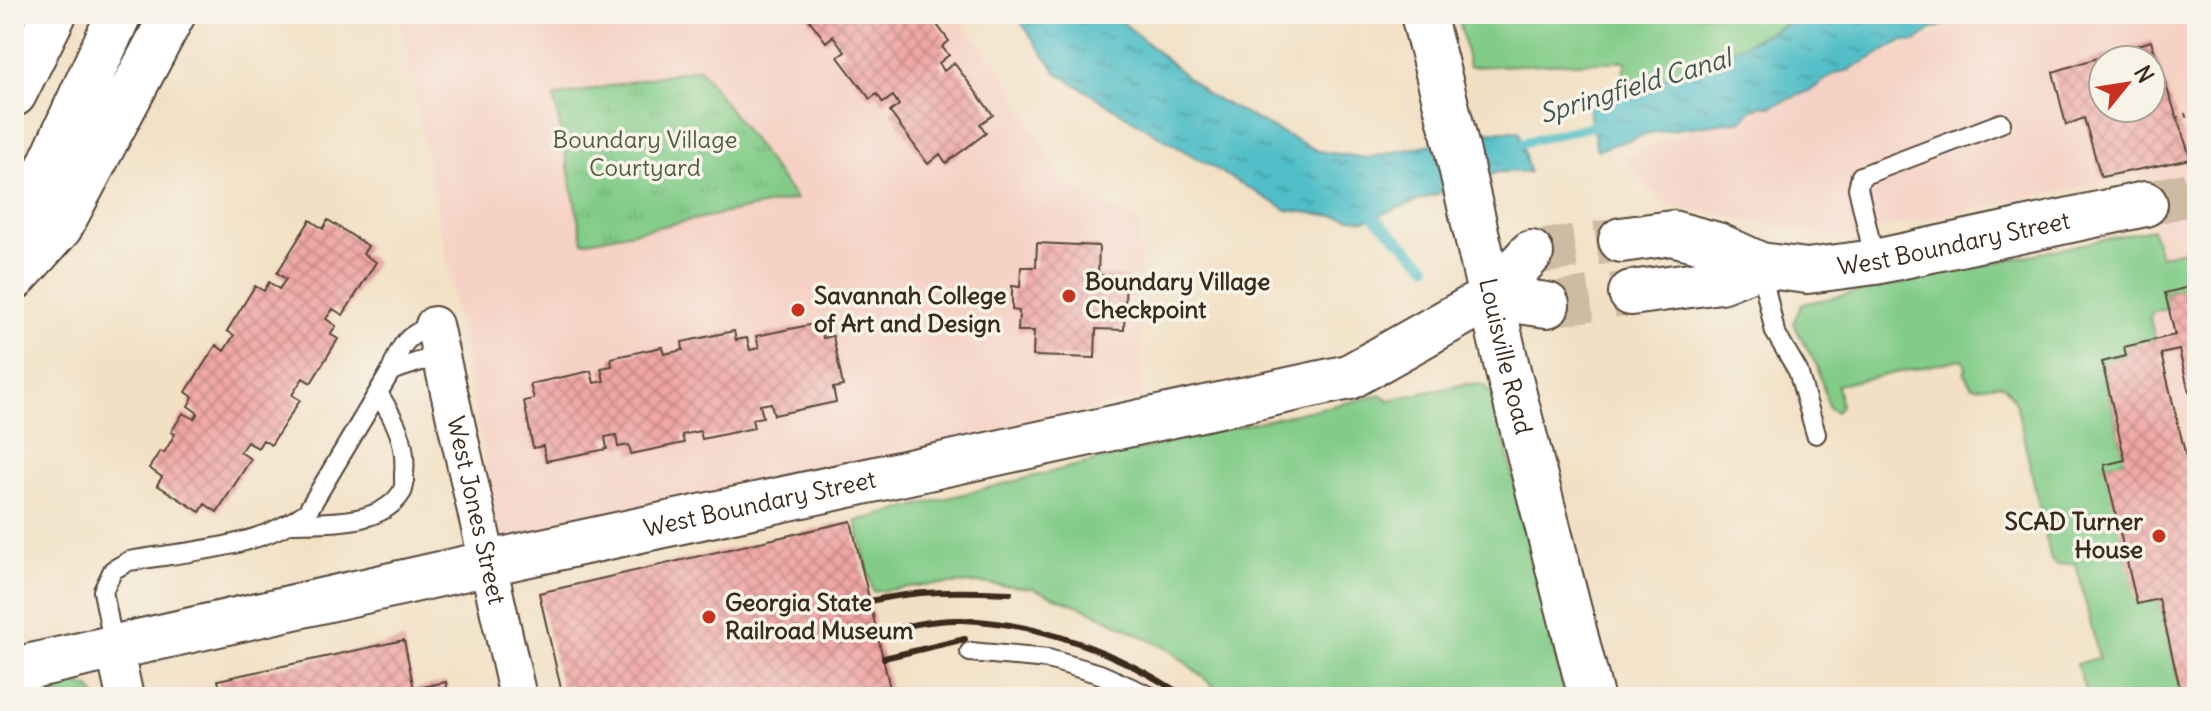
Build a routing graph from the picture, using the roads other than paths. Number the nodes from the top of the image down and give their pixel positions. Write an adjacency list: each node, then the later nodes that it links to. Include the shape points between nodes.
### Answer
1 (34, 14): 6 (main road)
2 (54, 14): 7 (main road)
3 (119, 14): 11 (main road)
4 (173, 14): 15 (main road, via 60,227)
5 (1423, 14): 17 (main road, Louisville Road)
6 (14, 71)
7 (14, 94)
8 (2001, 123): 13 (lane, via 1861,176 1858,188)
9 (2145, 204): 13 (main road, West Boundary Street)
10 (1621, 240): 14 (main road, West Boundary Street, via 1672,233 1717,245)
11 (14, 243)
12 (1531, 253): 17 (main road, West Boundary Street)
13 (1875, 262): 14 (main road, West Boundary Street, via 1807,271)
14 (1760, 265): 16 (main road, West Boundary Street, via 1720,281); 23 (lane, via 1775,332 1798,371)
15 (14, 278)
16 (1631, 293)
17 (1491, 297): 18 (main road); 25 (main road, West Boundary Street, via 1349,377); 32 (main road, Louisville Road)
18 (1547, 305)
19 (434, 325): 20 (street, West Jones Street); 21 (lane, via 407,339)
20 (442, 360): 21 (lane); 25 (street, West Jones Street)
21 (391, 371): 22 (lane)
22 (378, 393): 24 (lane, via 307,512); 24 (lane, via 398,424 406,454 403,490 370,515)
23 (1816, 434)
24 (292, 523): 26 (lane, via 247,541 129,561 113,570 103,591)
25 (488, 565): 26 (main road, West Boundary Street); 30 (street, West Jones Street)
26 (114, 647): 28 (main road, West Boundary Street); 29 (street)
27 (970, 652): 31 (lane, via 1048,659)
28 (14, 670)
29 (125, 697)
30 (518, 697)
31 (1152, 697)
32 (1591, 697)

